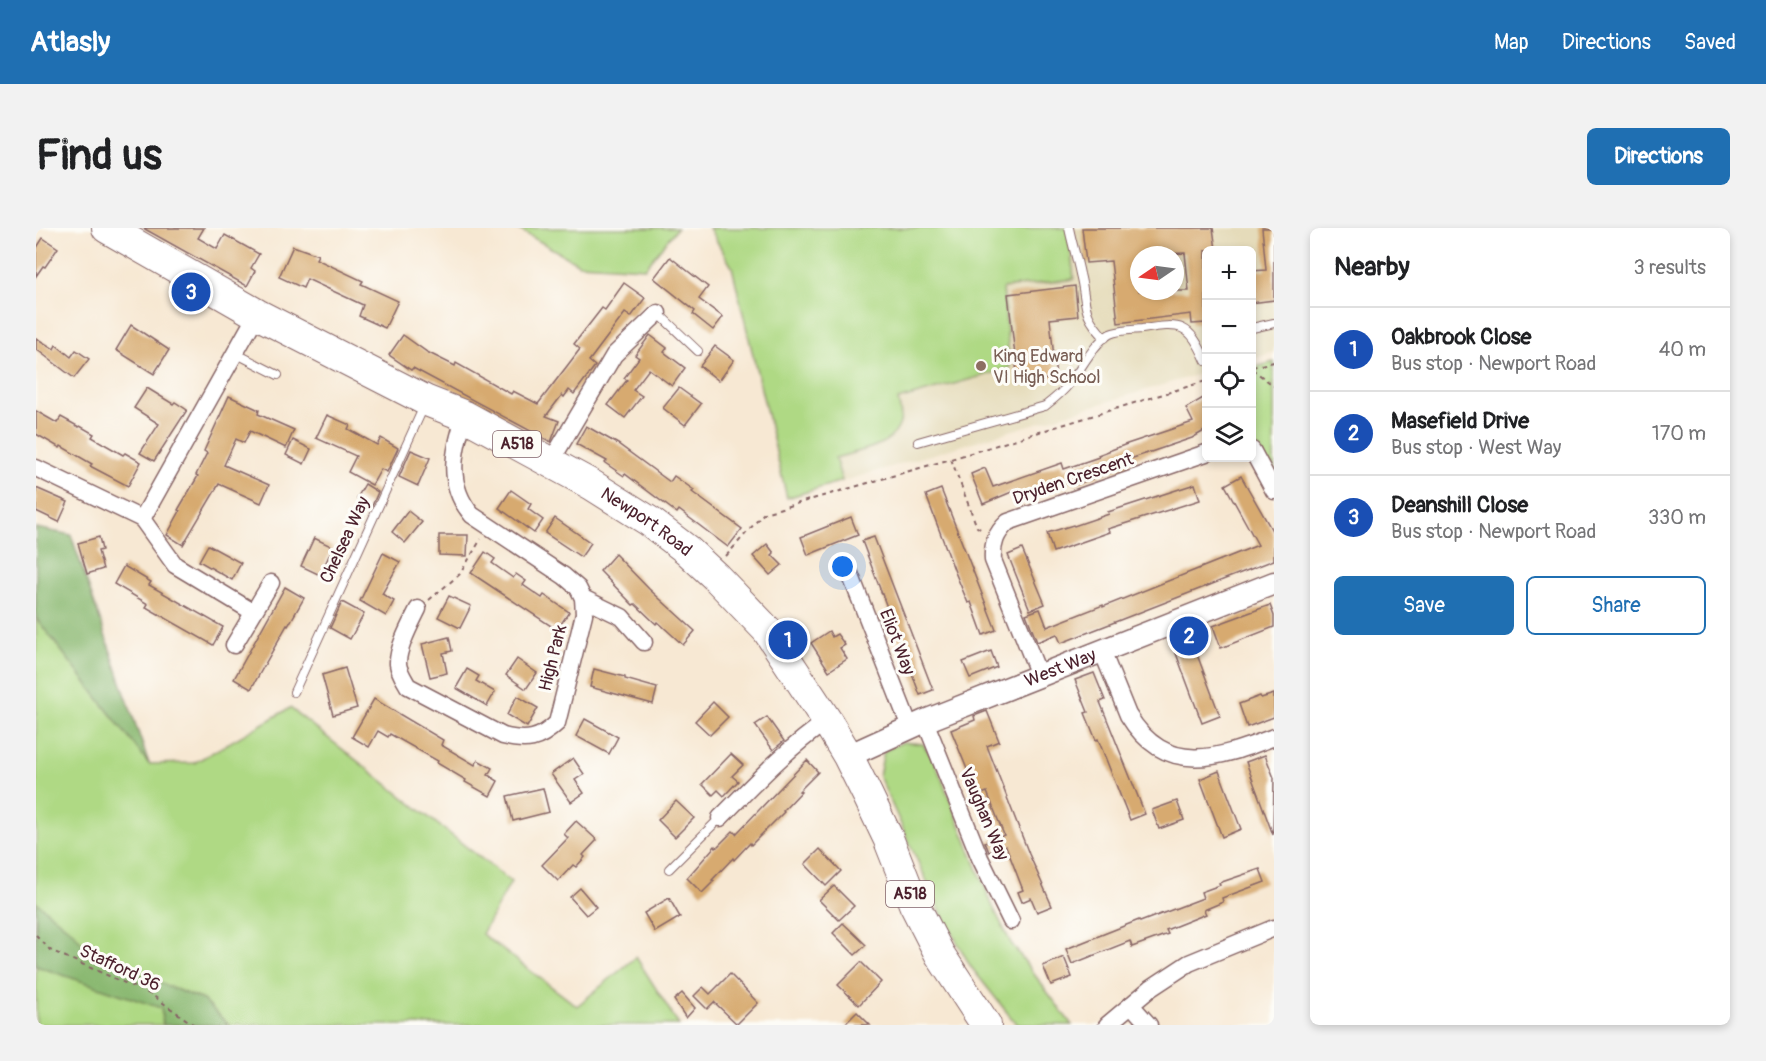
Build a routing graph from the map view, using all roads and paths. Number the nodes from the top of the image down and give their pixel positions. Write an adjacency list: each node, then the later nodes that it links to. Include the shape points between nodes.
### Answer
1 (1069, 228): 7 (lane, via 1088,318)
2 (123, 232): 4 (highway, Newport Road / A518)
3 (658, 313): 9 (lane); 23 (street, via 614,355)
4 (257, 314): 10 (street); 17 (highway, Newport Road / A518)
5 (1274, 323): 6 (lane)
6 (1256, 327)
7 (1105, 338): 8 (lane, via 1111,333 1178,325); 19 (lane, via 1058,396 1045,406)
8 (1202, 344)
9 (698, 351)
10 (236, 353): 14 (lane); 27 (street)
11 (1274, 362): 12 (path)
12 (1256, 367)
13 (1256, 372): 16 (path)
14 (278, 375)
15 (1202, 382): 21 (path)
16 (1274, 386)
17 (427, 401): 18 (highway, Newport Road / A518); 40 (lane, Chelsea Way)
18 (465, 416): 23 (highway, Newport Road / A518); 26 (street, via 457,439 454,475 458,494)
19 (918, 442)
20 (1202, 454): 28 (street, Dryden Crescent, via 1008,522)
21 (951, 459): 28 (path, via 977,527); 29 (path, via 764,513)
22 (1256, 459): 25 (street)
23 (550, 463): 41 (highway, Newport Road / A518, via 640,515 716,577 767,630)
24 (36, 468): 27 (street)
25 (1274, 492)
26 (472, 515): 33 (street, via 564,576 578,588); 34 (path, via 482,537 460,574)
27 (142, 519): 35 (street, via 175,565)
28 (995, 538): 39 (street, via 993,560)
29 (726, 556)
30 (849, 571): 42 (street, Eliot Way)
31 (271, 583): 35 (street)
32 (1274, 583): 38 (street, West Way)
33 (582, 598): 34 (street, High Park, via 585,614 557,723 528,740 503,736 408,686 398,663 405,635); 36 (street, via 622,618)
34 (418, 609)
35 (253, 612): 37 (street)
36 (644, 642)
37 (234, 645)
38 (1102, 651): 39 (street, West Way); 43 (street, via 1128,716 1152,744 1164,751 1205,758)
39 (1040, 675): 42 (street, West Way)
40 (294, 692)
41 (827, 721): 44 (highway, Newport Road / A518); 45 (street, via 784,754)
42 (917, 724): 44 (street, West Way); 47 (street, Vaughan Way)
43 (1274, 737)
44 (848, 756): 52 (highway, Newport Road / A518, via 940,955)
45 (720, 818): 46 (lane)
46 (669, 869)
47 (1011, 921)
48 (1274, 928): 50 (street, via 1188,963)
49 (36, 935): 51 (path, Stafford 36, via 50,950 152,995)
50 (1131, 1005): 53 (street); 54 (street)
51 (194, 1025)
52 (986, 1025)
53 (1107, 1025)
54 (1149, 1025)

